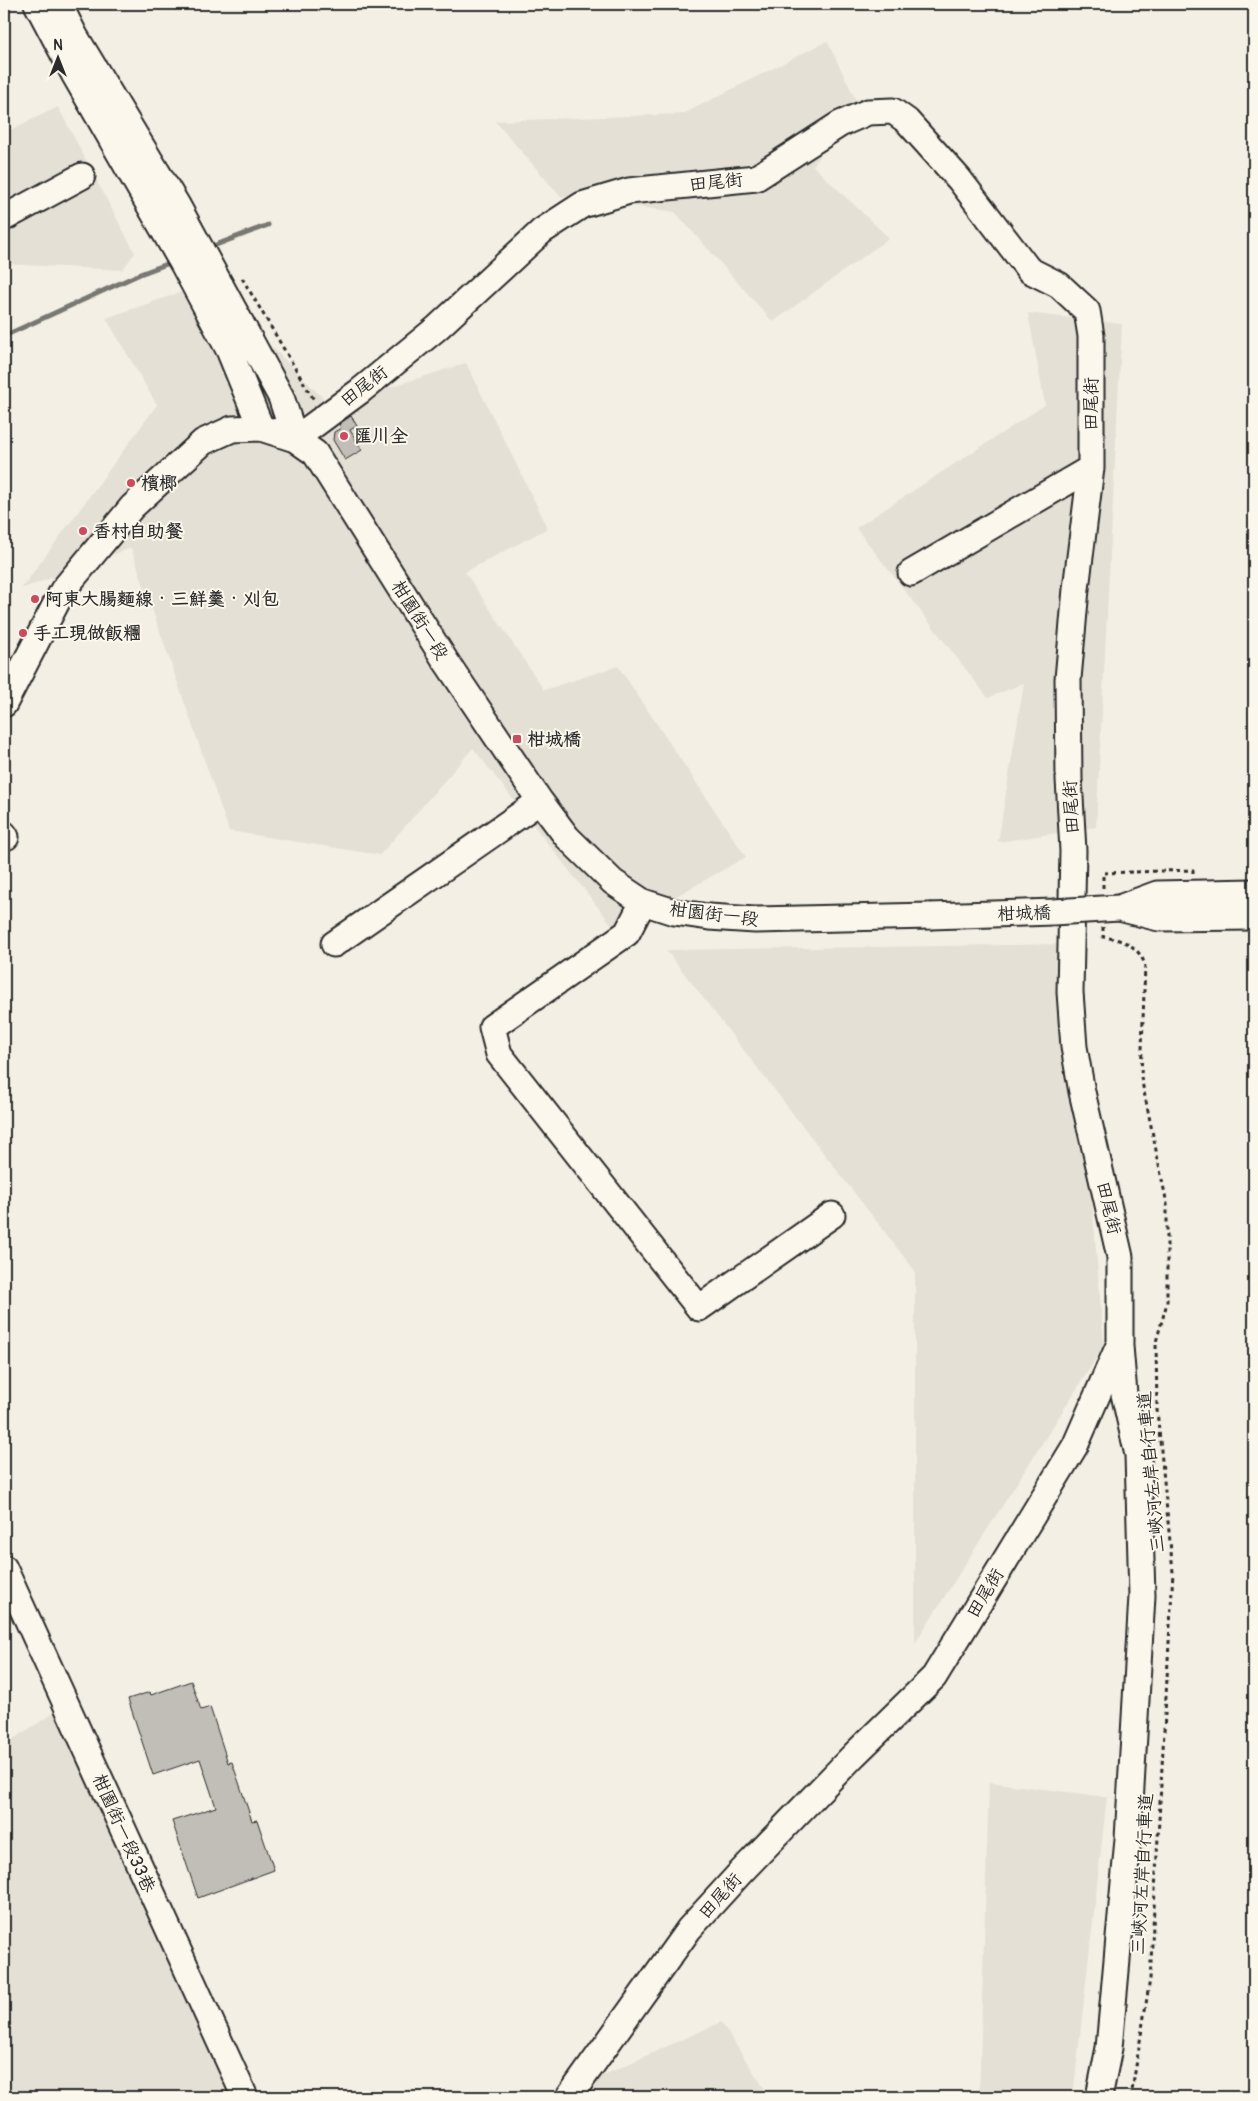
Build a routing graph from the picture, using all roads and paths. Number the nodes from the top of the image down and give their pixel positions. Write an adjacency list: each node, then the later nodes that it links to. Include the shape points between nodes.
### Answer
1 (37, 4): 5 (street, via 229,350)
2 (58, 4): 6 (street, via 178,205 281,397)
3 (82, 176): 4 (street)
4 (4, 218)
5 (261, 428): 6 (street, 柑園街一段); 9 (street, 柑園街一段, via 232,429 204,442 132,507 63,590)
6 (295, 439): 7 (street, 田尾街, via 437,328 542,231 582,205 629,191 756,178 840,124 868,112 893,111 907,121 959,179 1029,270 1059,285 1087,312 1091,336); 10 (street, 柑園街一段, via 315,453 445,660)
7 (1091, 468): 8 (street); 19 (street, 田尾街, via 1068,679 1073,851 1070,992 1074,1048 1082,1092 1120,1257)
8 (911, 573)
9 (7, 683)
10 (540, 800): 13 (street, 柑園街一段, via 584,856 613,882); 17 (street)
11 (1193, 879): 14 (path, 三峽河左岸自行車道, via 1193,870 1103,873)
12 (1254, 892): 14 (street, 柑城橋, via 1157,894)
13 (643, 902): 15 (street, 柑園街一段, via 674,912 755,920); 18 (street, via 627,933 492,1027 499,1054 699,1308)
14 (1108, 906): 15 (street, 柑城橋, bridge, via 1053,912); 16 (street, 柑城橋, via 1159,918); 24 (path, 三峽河左岸自行車道, via 1103,937 1122,940 1140,952 1146,964 1141,1077 1167,1204 1167,1303 1156,1342 1157,1410 1173,1572 1150,1979)
15 (930, 916)
16 (1254, 917)
17 (334, 944)
18 (832, 1216)
19 (1120, 1343): 22 (street, 田尾街, via 1075,1446 934,1678 854,1755 689,1929); 23 (street, via 1124,1394 1138,1455 1142,1596 1128,1839 1109,2048)
20 (4, 1568): 21 (street, 柑園街一段33巷)
21 (245, 2097)
22 (569, 2097)
23 (1099, 2097)
24 (1131, 2097)

